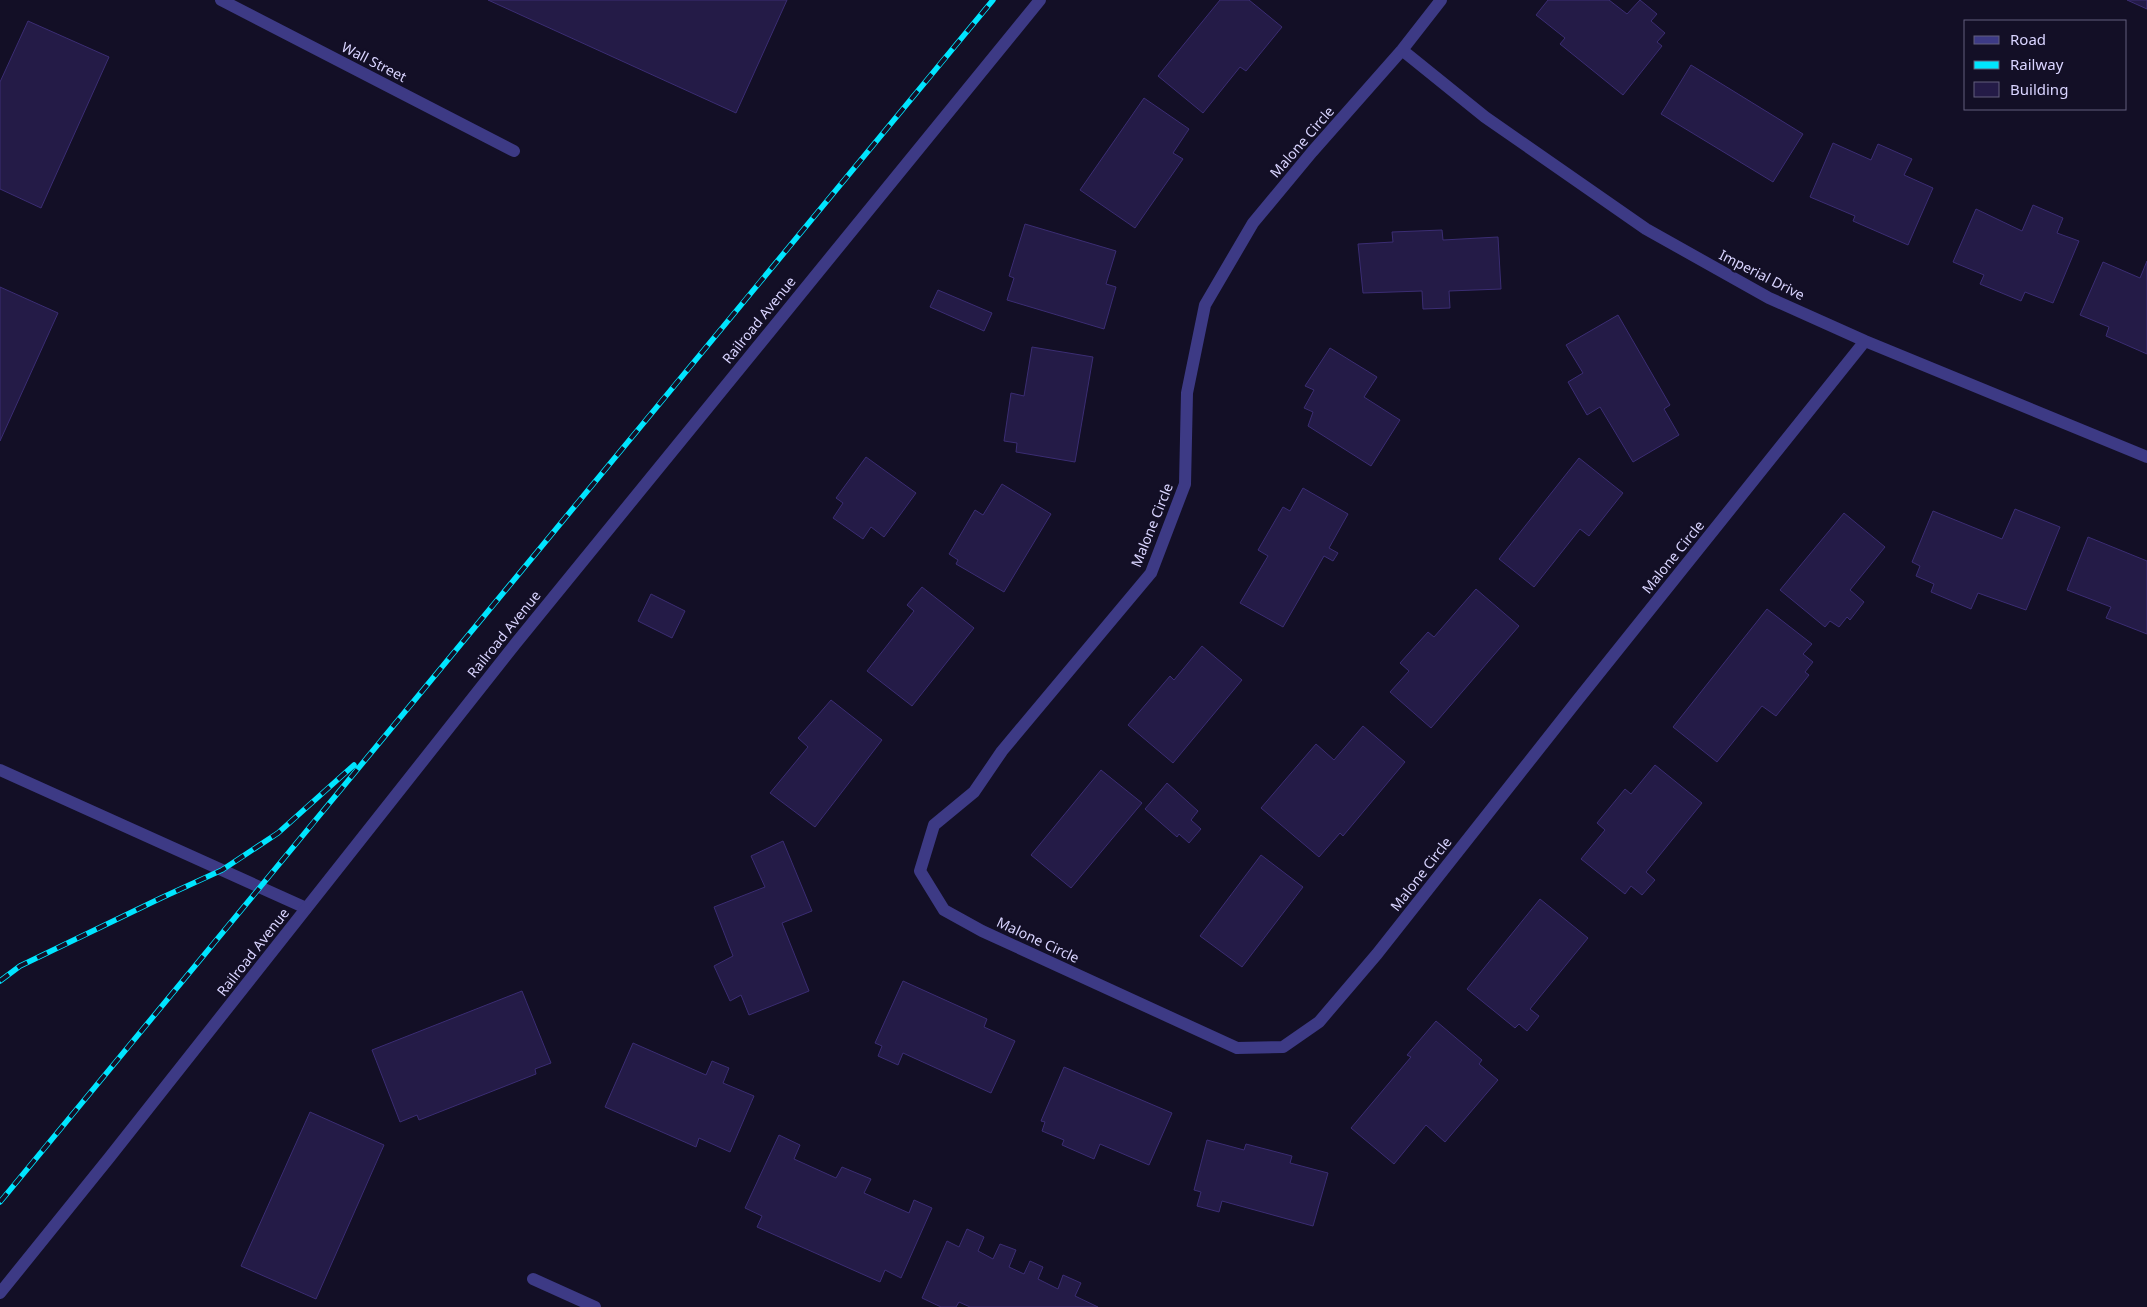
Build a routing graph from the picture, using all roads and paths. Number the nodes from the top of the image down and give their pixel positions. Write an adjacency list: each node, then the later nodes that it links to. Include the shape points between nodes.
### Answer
1 (221, 0): 5 (street, Wall Street)
2 (1040, 0): 9 (street, Railroad Avenue, via 516,643)
3 (1441, 0): 4 (street, Malone Circle)
4 (1402, 50): 6 (street, Imperial Drive, via 1485,117 1646,229 1769,298); 6 (street, Malone Circle, via 1253,223 1205,305 1187,393 1185,484 1151,573 1002,751 974,792 934,825 920,871 944,910 982,931 1237,1048 1283,1047 1320,1022 1377,954)
5 (514, 151)
6 (1866, 341): 7 (street, Imperial Drive)
7 (2147, 457)
8 (0, 770): 9 (street)
9 (306, 908): 11 (street, Railroad Avenue)
10 (533, 1279): 12 (street)
11 (0, 1293)
12 (595, 1307)

